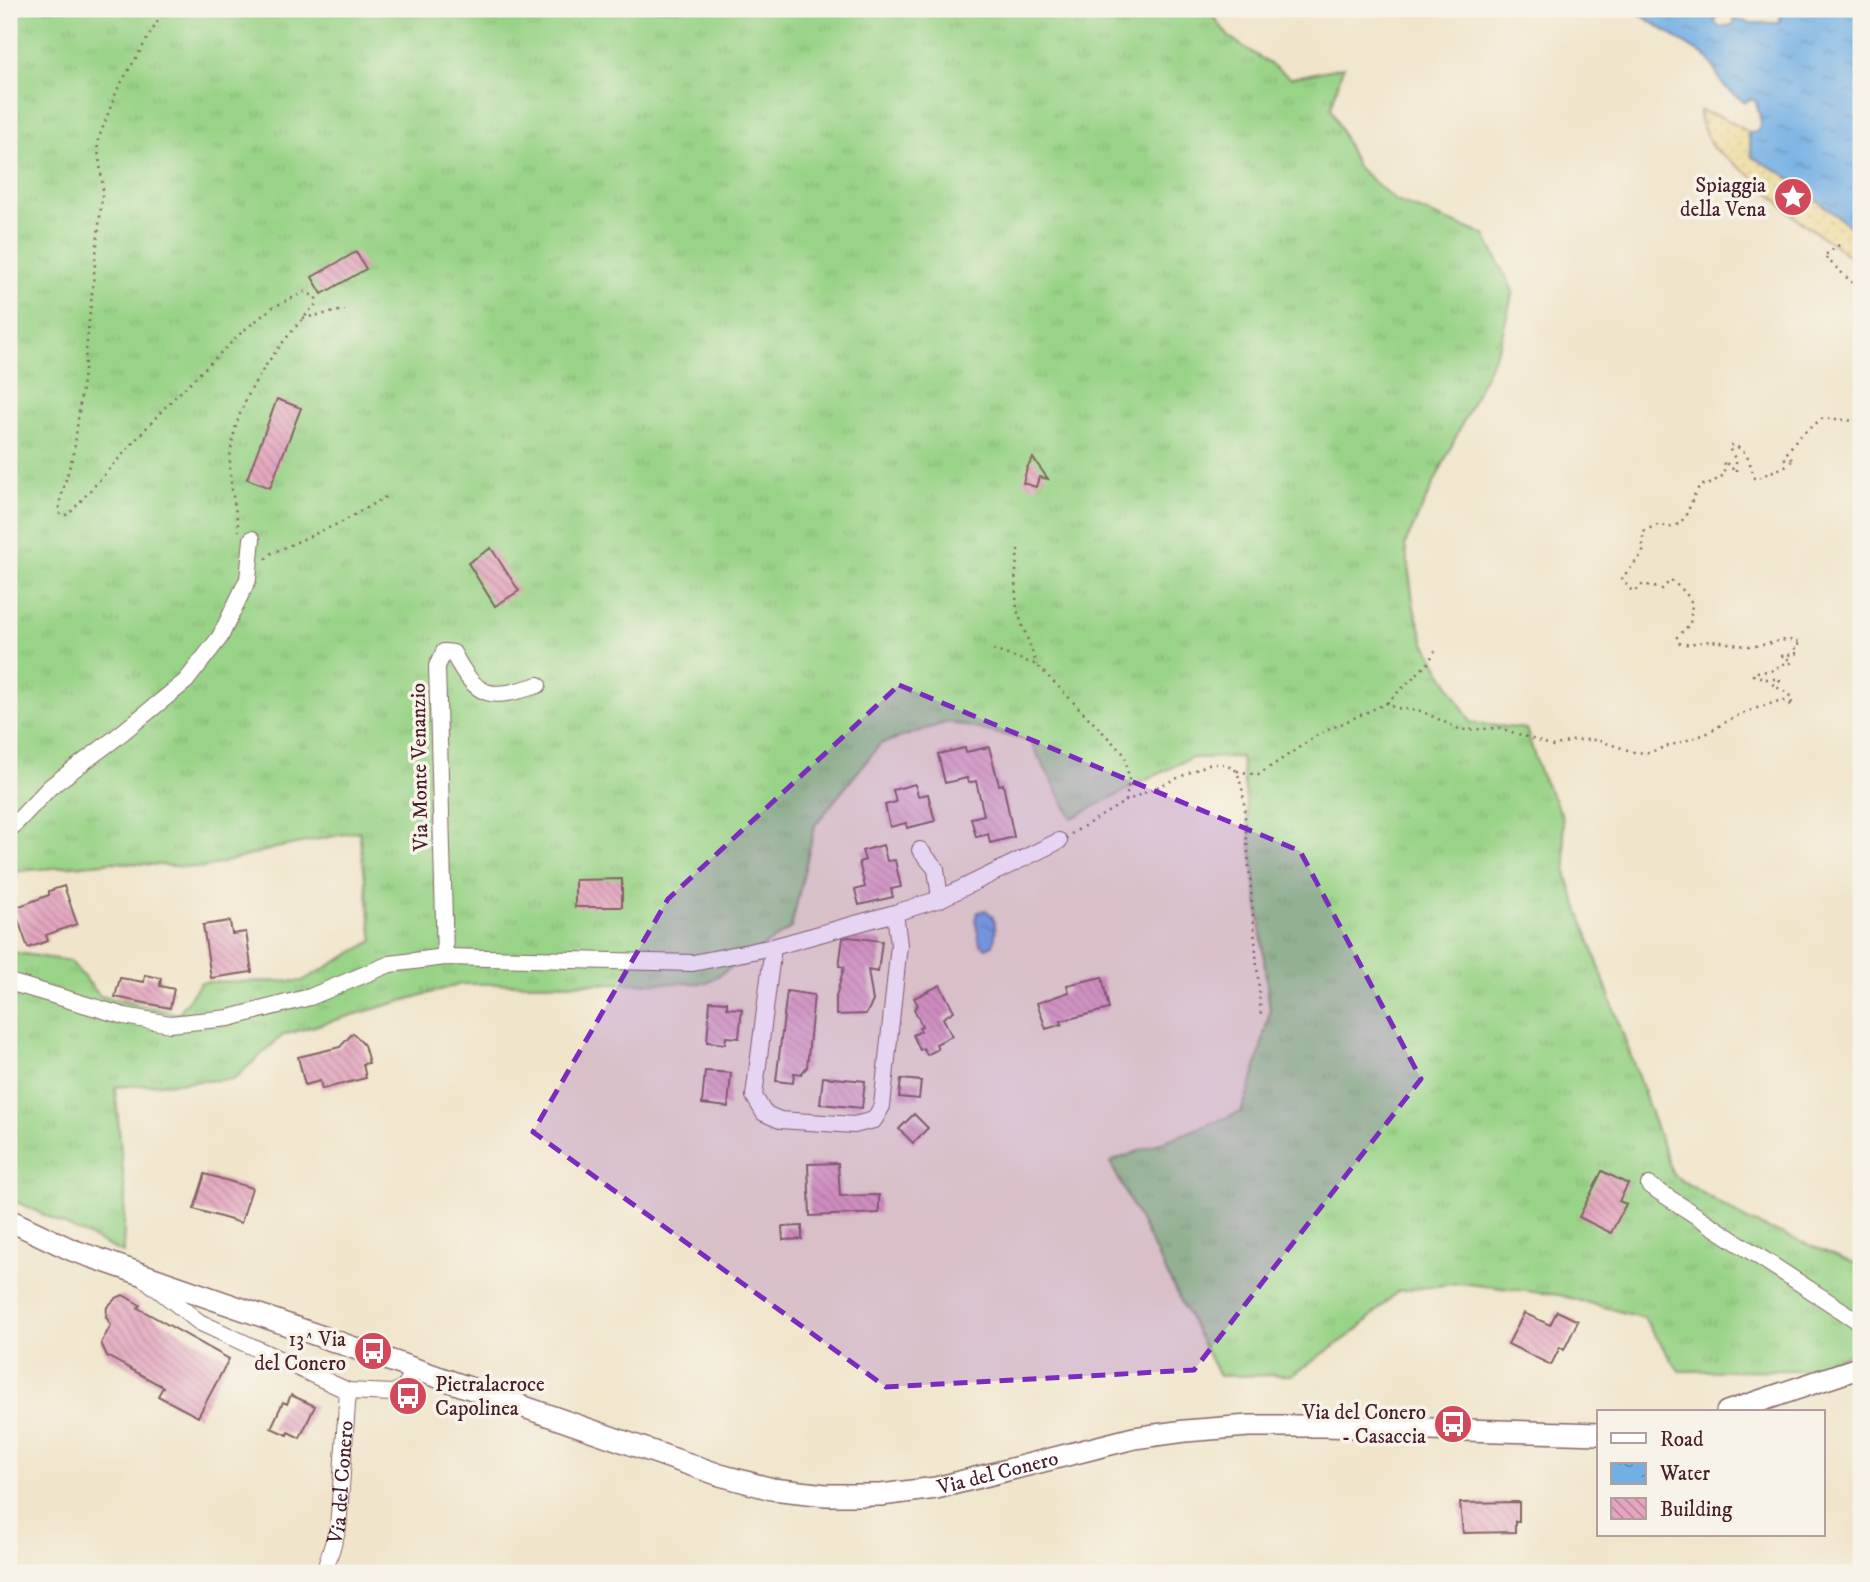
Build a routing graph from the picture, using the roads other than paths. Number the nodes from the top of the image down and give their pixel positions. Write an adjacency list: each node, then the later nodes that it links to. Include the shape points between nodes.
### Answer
1 (246, 535): 3 (street, via 248,579 220,637 186,681 50,787)
2 (538, 685): 9 (street, Via Monte Venanzio, via 505,695 478,690 453,653 444,652 437,666)
3 (9, 830)
4 (1059, 841): 6 (street)
5 (920, 850): 6 (street, via 936,869)
6 (940, 899): 7 (street)
7 (895, 913): 8 (street); 8 (street, via 899,945 882,1107 874,1121 854,1125 780,1121 764,1113 754,1096)
8 (773, 947): 9 (street, via 693,963)
9 (445, 957): 10 (street, via 390,964 310,997 229,1018 170,1024 124,1016)
10 (9, 982)
11 (1649, 1185): 14 (street)
12 (9, 1220): 13 (main road, Via del Conero, via 72,1250)
13 (138, 1273): 16 (main road, Via del Conero); 17 (street, Via del Conero, via 199,1322)
14 (1861, 1323)
15 (1861, 1367): 18 (main road)
16 (415, 1369): 17 (street, Via del Conero, via 405,1387 393,1393); 19 (main road, Via del Conero, via 720,1475 772,1489 826,1495 936,1488 1134,1438 1211,1429 1324,1426)
17 (348, 1391): 20 (street, Via del Conero, via 338,1528)
18 (1733, 1410)
19 (1597, 1434)
20 (324, 1573)

